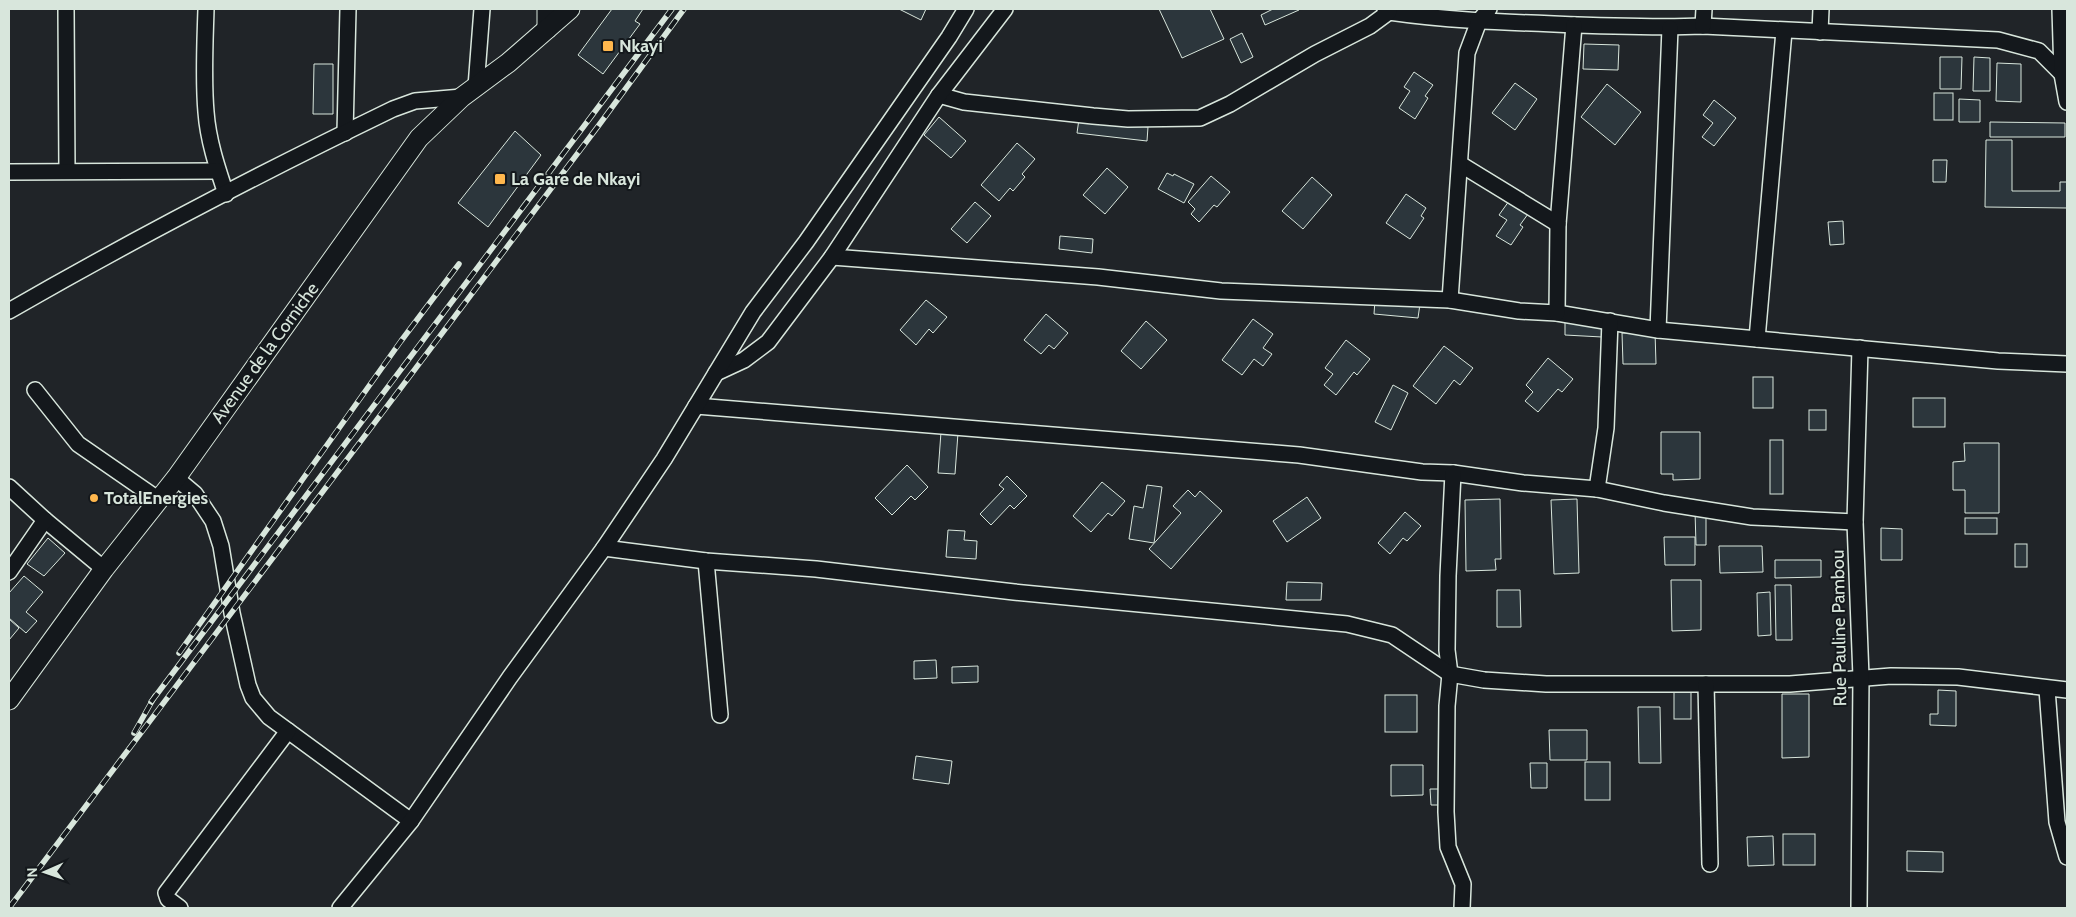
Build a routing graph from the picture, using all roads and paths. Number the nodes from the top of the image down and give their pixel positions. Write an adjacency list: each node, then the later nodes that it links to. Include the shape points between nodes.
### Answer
1 (66, 9): 28 (street)
2 (206, 9): 27 (street, via 206,114)
3 (348, 9): 25 (street)
4 (482, 9): 22 (street)
5 (547, 9): 18 (street)
6 (570, 9): 18 (street, Avenue de la Corniche)
7 (966, 9): 41 (street, via 806,242 753,312)
8 (1004, 9): 23 (street)
9 (1489, 9): 14 (street)
10 (1704, 9): 16 (street)
11 (1821, 9): 20 (street)
12 (2060, 9): 21 (street)
13 (1387, 11): 14 (street); 23 (street, via 1370,26 1200,118 1128,119 964,102)
14 (1479, 21): 15 (street); 26 (street, via 1467,53)
15 (1574, 25): 17 (street); 31 (street)
16 (1703, 26): 17 (street); 19 (street)
17 (1670, 28): 37 (street)
18 (547, 29): 22 (street, Avenue de la Corniche)
19 (1784, 31): 20 (street); 38 (street)
20 (1820, 32): 21 (street, via 1998,40 2039,51)
21 (2065, 75): 24 (street)
22 (469, 92): 25 (street, via 415,101); 45 (street, Avenue de la Corniche, via 419,138)
23 (939, 96): 32 (street)
24 (2067, 102)
25 (345, 133): 30 (street)
26 (1460, 164): 31 (street); 33 (street)
27 (218, 170): 28 (street); 30 (street)
28 (67, 171): 29 (street)
29 (9, 172)
30 (226, 194): 34 (street, via 72,274)
31 (1558, 224): 35 (street)
32 (832, 257): 33 (street, via 1098,277 1221,291); 41 (street, via 768,342 744,360)
33 (1450, 300): 35 (street, via 1519,311)
34 (9, 311)
35 (1557, 313): 36 (street)
36 (1610, 321): 37 (street); 47 (street, via 1606,428)
37 (1658, 330): 38 (street)
38 (1757, 339): 39 (street)
39 (1860, 348): 40 (street); 50 (street, Rue Pauline Pambou)
40 (2067, 364)
41 (716, 373): 43 (street)
42 (35, 390): 48 (street, via 78,444)
43 (696, 406): 44 (street, via 1299,455 1422,472); 51 (street)
44 (1453, 473): 47 (street); 55 (street, via 1448,576 1447,650)
45 (176, 478): 48 (street, Avenue de la Corniche); 62 (street, via 195,494 213,522 221,546 248,685 269,717)
46 (9, 487): 49 (street)
47 (1597, 489): 50 (street, via 1752,516)
48 (159, 500): 53 (street, Avenue de la Corniche)
49 (45, 520): 53 (street); 54 (street)
50 (1855, 522): 56 (street, Rue Pauline Pambou)
51 (604, 548): 52 (street); 63 (street)
52 (706, 561): 55 (street, via 816,569 1347,624 1392,635); 61 (street)
53 (104, 569): 60 (street, Avenue de la Corniche)
54 (9, 572)
55 (1450, 674): 57 (street, via 1546,684); 70 (street, via 1446,746 1447,830 1448,847 1463,884)
56 (1861, 677): 57 (street, via 1790,684); 58 (street, via 1958,677); 71 (street, Rue Pauline Pambou)
57 (1706, 684): 65 (street)
58 (2047, 689): 59 (street); 64 (street, via 2057,822)
59 (2067, 690)
60 (9, 700)
61 (720, 715)
62 (288, 731): 63 (street); 67 (street, via 166,892)
63 (411, 821): 66 (street)
64 (2067, 857)
65 (1710, 864)
66 (359, 883): 68 (street); 69 (street)
67 (177, 908)
68 (340, 908)
69 (352, 908)
70 (1462, 908)
71 (1859, 908)

